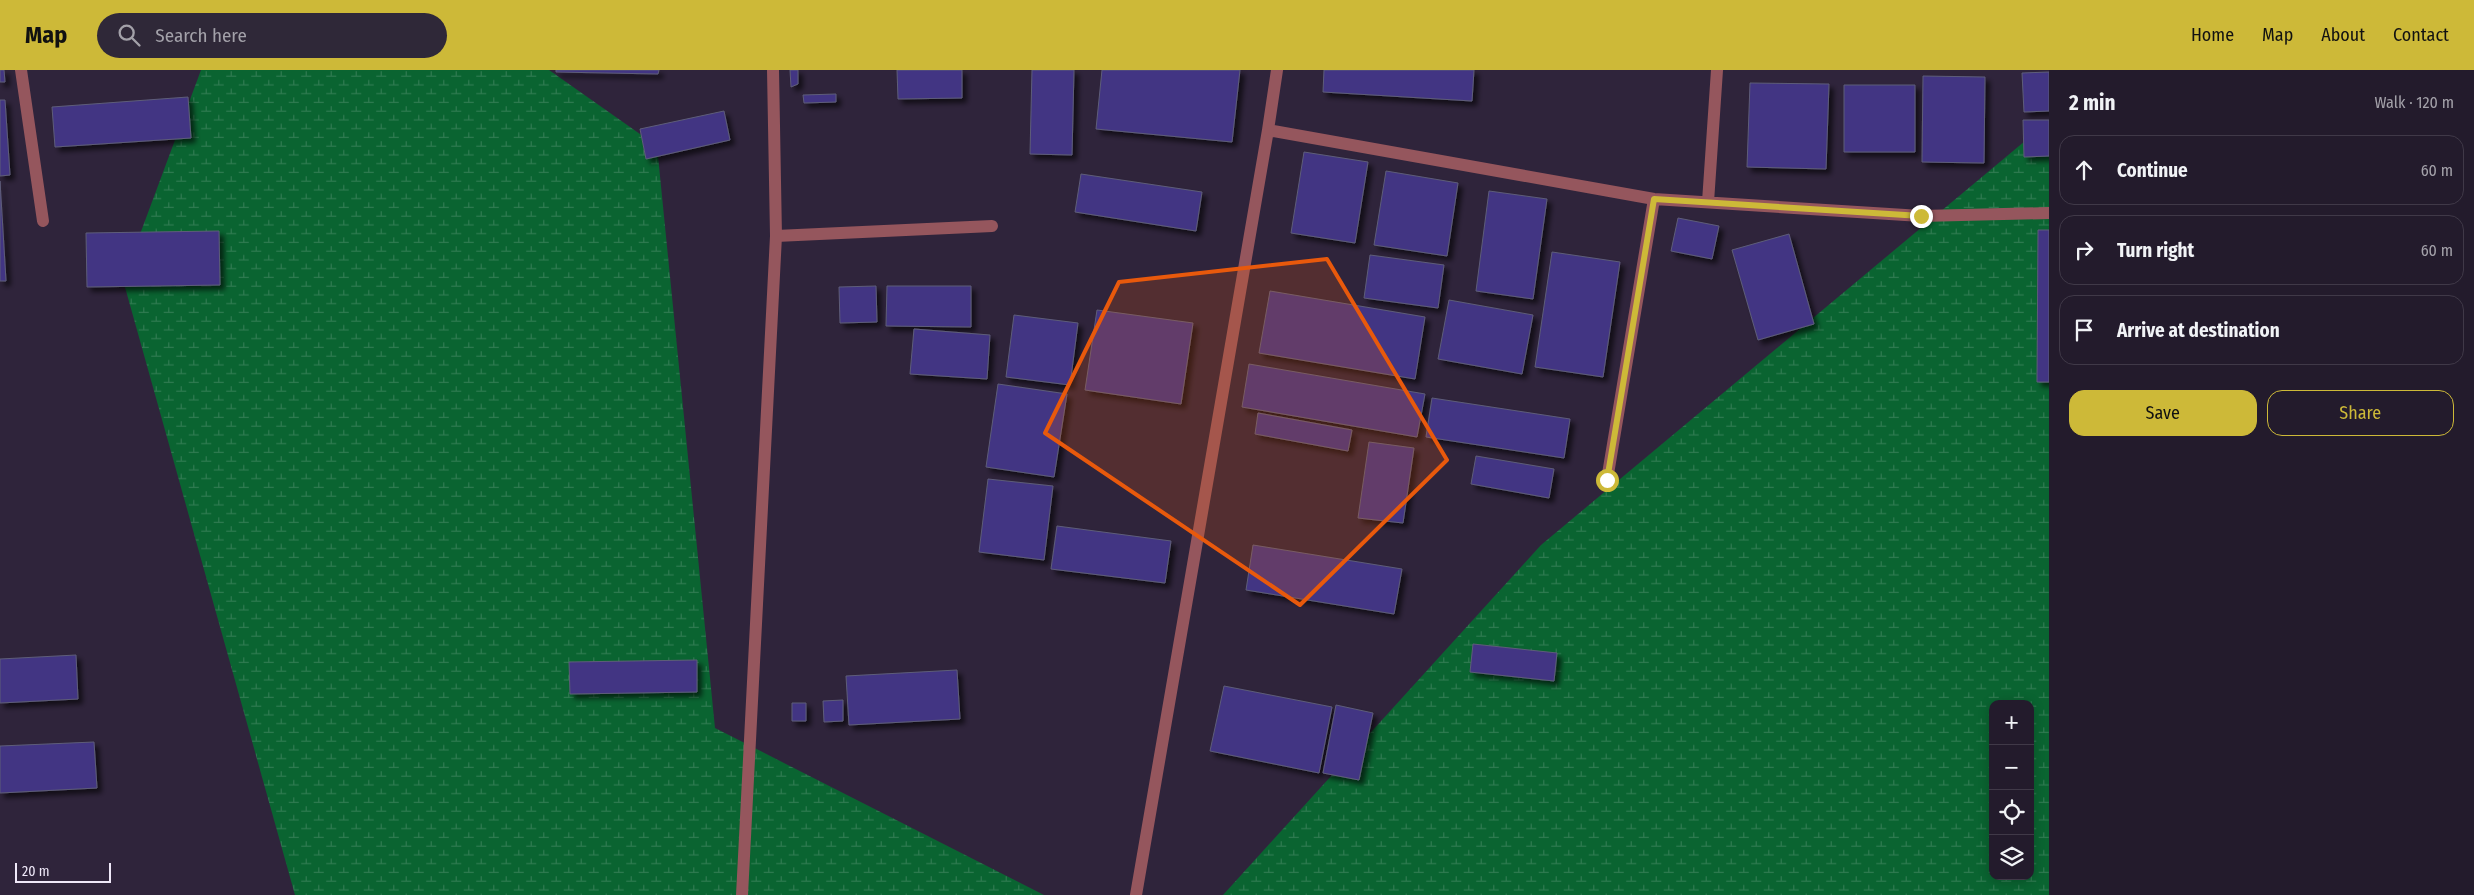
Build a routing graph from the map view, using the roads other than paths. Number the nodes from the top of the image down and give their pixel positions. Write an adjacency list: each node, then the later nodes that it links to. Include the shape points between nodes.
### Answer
1 (21, 70): 9 (street)
2 (773, 70): 11 (street)
3 (1277, 70): 5 (street)
4 (1717, 70): 7 (street)
5 (1268, 130): 6 (street); 14 (street)
6 (1654, 199): 7 (street); 12 (street)
7 (1708, 202): 8 (street, via 1921,216)
8 (2049, 213)
9 (43, 221)
10 (992, 226): 11 (street)
11 (776, 236): 13 (street)
12 (1607, 480)
13 (742, 895)
14 (1136, 895)

